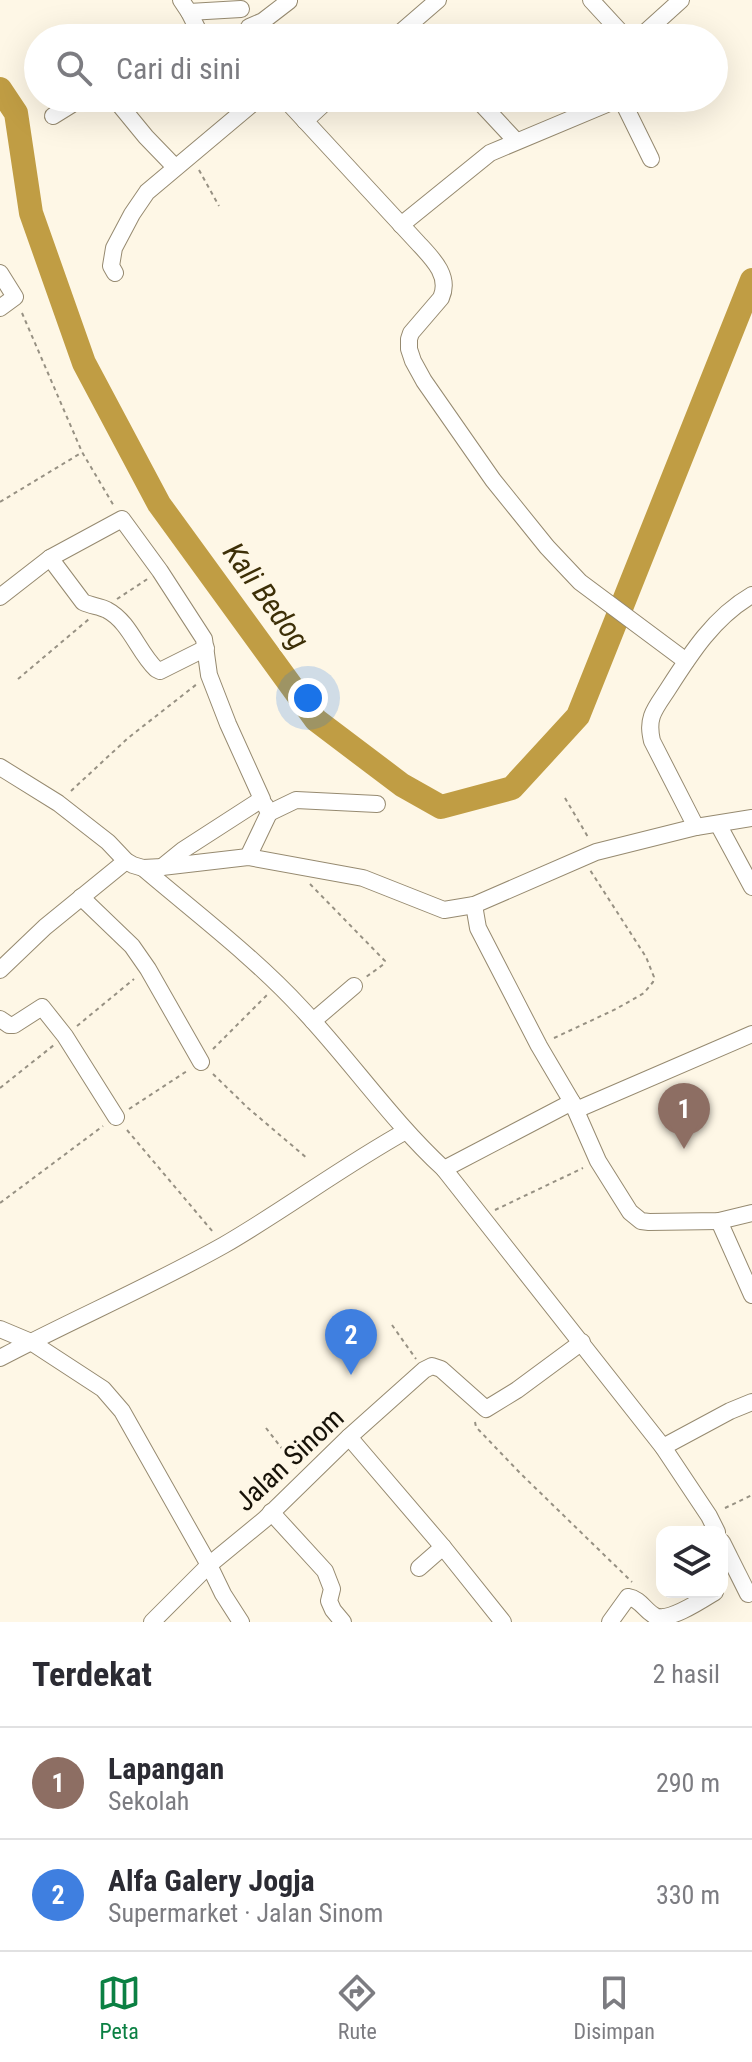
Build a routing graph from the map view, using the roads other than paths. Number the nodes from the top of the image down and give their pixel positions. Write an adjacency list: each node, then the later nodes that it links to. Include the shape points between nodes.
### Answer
1 (438, 0): 10 (street)
2 (681, 0): 12 (street)
3 (289, 1): 9 (street)
4 (597, 2): 11 (street)
5 (241, 4): 6 (street); 8 (street)
6 (185, 6): 7 (street)
7 (195, 24)
8 (248, 24)
9 (260, 24)
10 (408, 24)
11 (615, 24)
12 (654, 24)
13 (59, 112): 22 (street)
14 (125, 112): 26 (street)
15 (242, 112): 21 (street)
16 (297, 112): 23 (street)
17 (315, 112): 23 (street)
18 (489, 112): 24 (street)
19 (587, 112): 24 (street)
20 (628, 112): 25 (street)
21 (239, 114): 26 (street)
22 (53, 116)
23 (305, 121): 27 (street)
24 (516, 141): 27 (street, via 490,153)
25 (651, 159)
26 (175, 167): 29 (street, via 132,214 112,254)
27 (401, 225): 35 (street, via 438,267 445,285 409,339 424,381 547,547 580,582)
28 (0, 273): 30 (street, via 15,297)
29 (115, 273)
30 (0, 308)
31 (50, 558): 33 (street); 34 (street, via 83,602 115,615 156,669); 34 (street, via 122,519)
32 (752, 595): 35 (street, via 711,627)
33 (0, 597)
34 (206, 648): 38 (street, via 209,675)
35 (686, 661): 41 (street, via 652,714 649,728)
36 (0, 767): 43 (street, via 58,803)
37 (377, 804): 38 (street, via 296,800)
38 (266, 806): 42 (street); 44 (street, via 183,850)
39 (752, 818): 40 (street)
40 (718, 824): 41 (street); 46 (street)
41 (696, 827): 48 (street, via 589,854)
42 (248, 857): 44 (street); 49 (street, via 363,878)
43 (126, 861): 45 (street); 47 (street)
44 (162, 867): 45 (street)
45 (143, 868): 54 (street, via 198,912)
46 (752, 887)
47 (81, 897): 51 (street); 56 (street, via 132,946)
48 (474, 905): 49 (street); 50 (street)
49 (444, 910): 50 (street)
50 (478, 928): 57 (street)
51 (0, 970)
52 (354, 986): 54 (street)
53 (0, 1019): 58 (street, via 14,1025 42,1007)
54 (313, 1021): 59 (street)
55 (752, 1034): 57 (street)
56 (201, 1062)
57 (574, 1106): 60 (street); 62 (street, via 598,1161 641,1221)
58 (116, 1117)
59 (406, 1131): 60 (street); 65 (street, via 182,1268)
60 (444, 1169): 66 (street)
61 (752, 1213): 62 (street)
62 (719, 1221): 63 (street)
63 (752, 1295)
64 (0, 1329): 65 (street)
65 (31, 1342): 67 (street); 75 (street, via 112,1397)
66 (582, 1342): 69 (street, Jalan Sinom, via 486,1409 432,1366); 70 (street)
67 (0, 1358)
68 (752, 1402): 70 (street)
69 (349, 1437): 71 (street, Jalan Sinom); 73 (street)
70 (663, 1447): 72 (street)
71 (271, 1512): 75 (street, Jalan Sinom); 82 (street, via 325,1571 332,1589 329,1601)
72 (714, 1526)
73 (443, 1547): 76 (street); 83 (street)
74 (728, 1554): 78 (street)
75 (209, 1565): 80 (street, Jalan Sinom); 81 (street)
76 (419, 1568)
77 (728, 1589): 78 (street)
78 (750, 1596)
79 (704, 1598): 84 (street, via 663,1619 628,1597)
80 (152, 1622)
81 (241, 1622)
82 (343, 1622)
83 (503, 1622)
84 (610, 1622)

